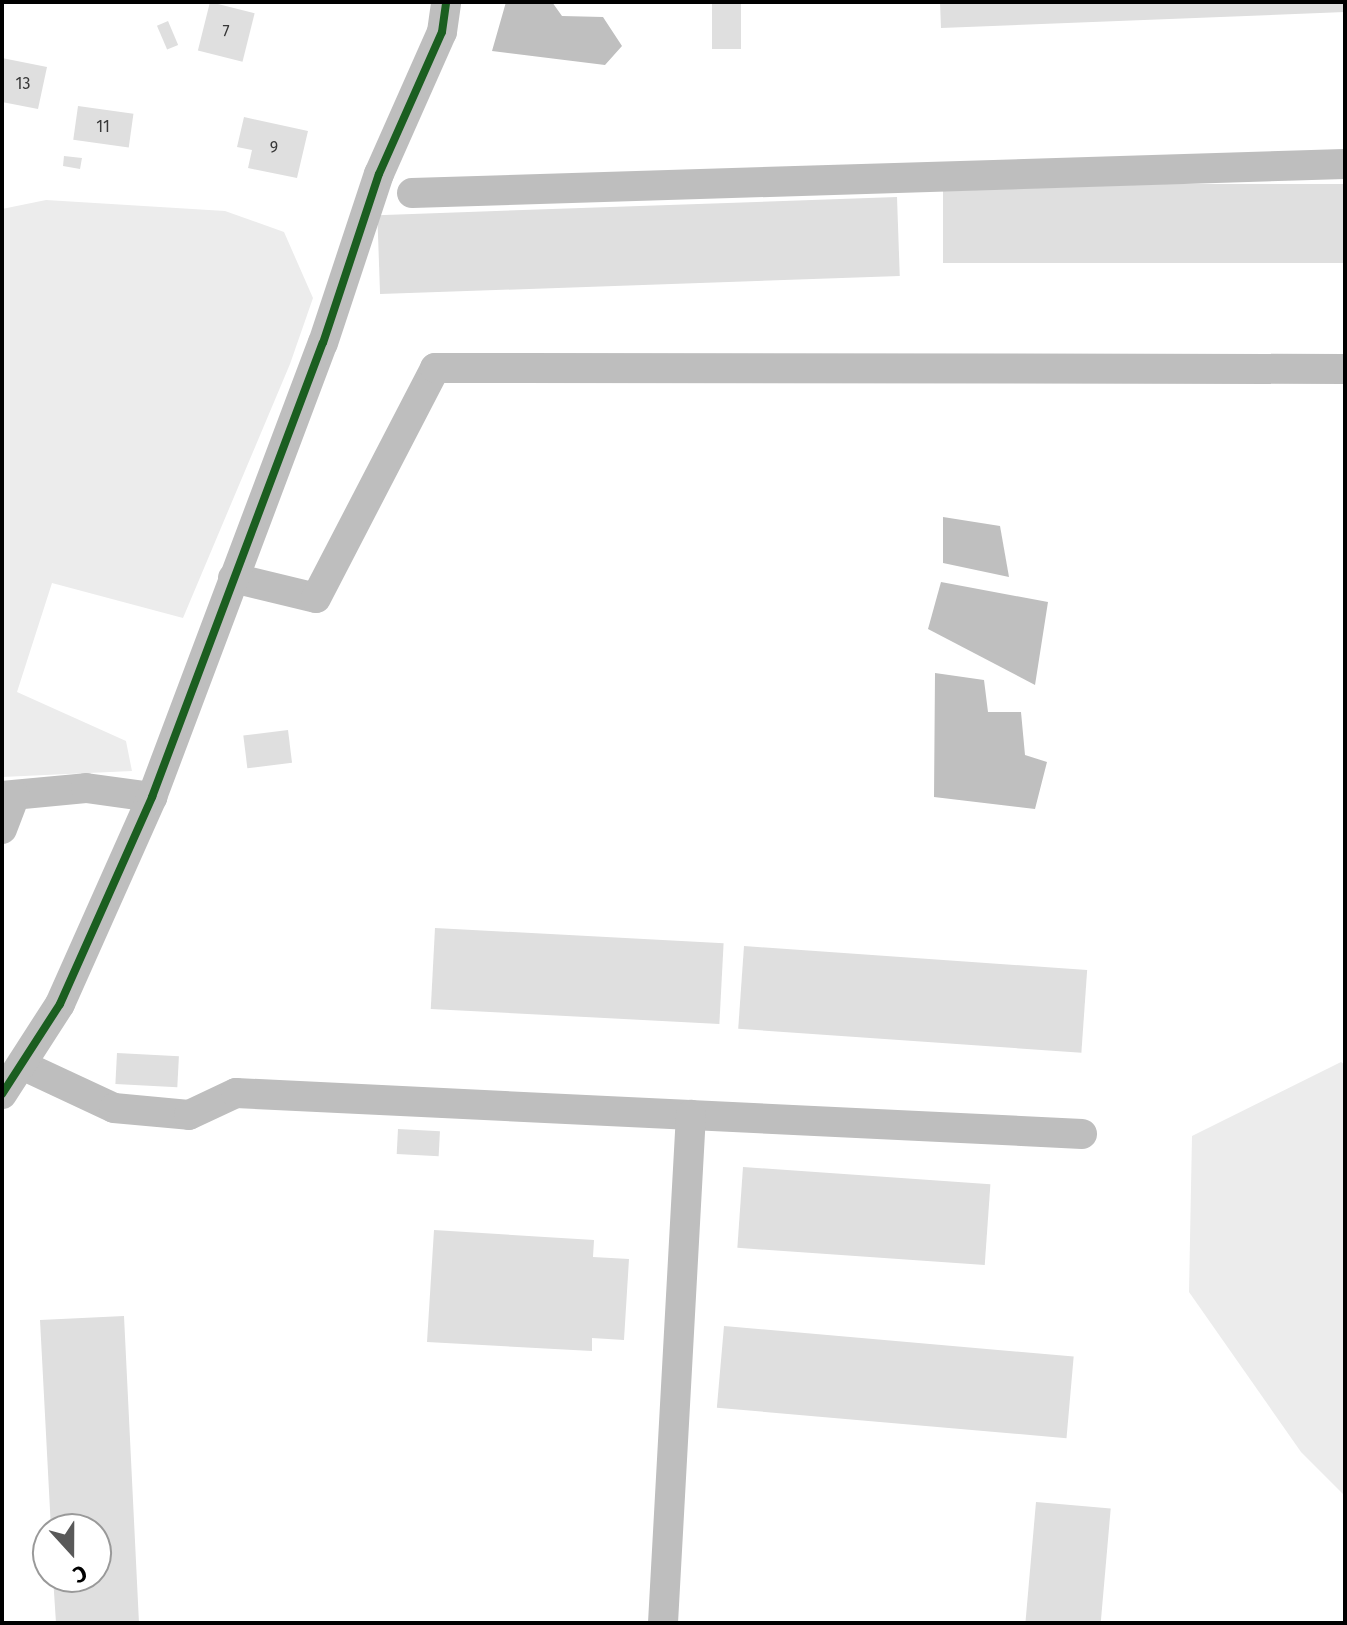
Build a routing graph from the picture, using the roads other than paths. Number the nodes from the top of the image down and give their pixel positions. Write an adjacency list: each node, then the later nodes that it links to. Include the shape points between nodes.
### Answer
1 (446, 2): 5 (street, via 442,32 379,174 323,343)
2 (1345, 164): 3 (street)
3 (412, 193)
4 (1345, 369): 5 (street, via 435,368 316,598)
5 (233, 578): 7 (street)
6 (8, 795): 7 (street, via 86,788); 8 (street)
7 (152, 797): 9 (street, via 60,1004)
8 (2, 829)
9 (24, 1066): 10 (street); 11 (street, via 114,1108 189,1115 236,1093)
10 (2, 1094)
11 (691, 1115): 12 (street); 13 (street)
12 (1082, 1134)
13 (663, 1623)

